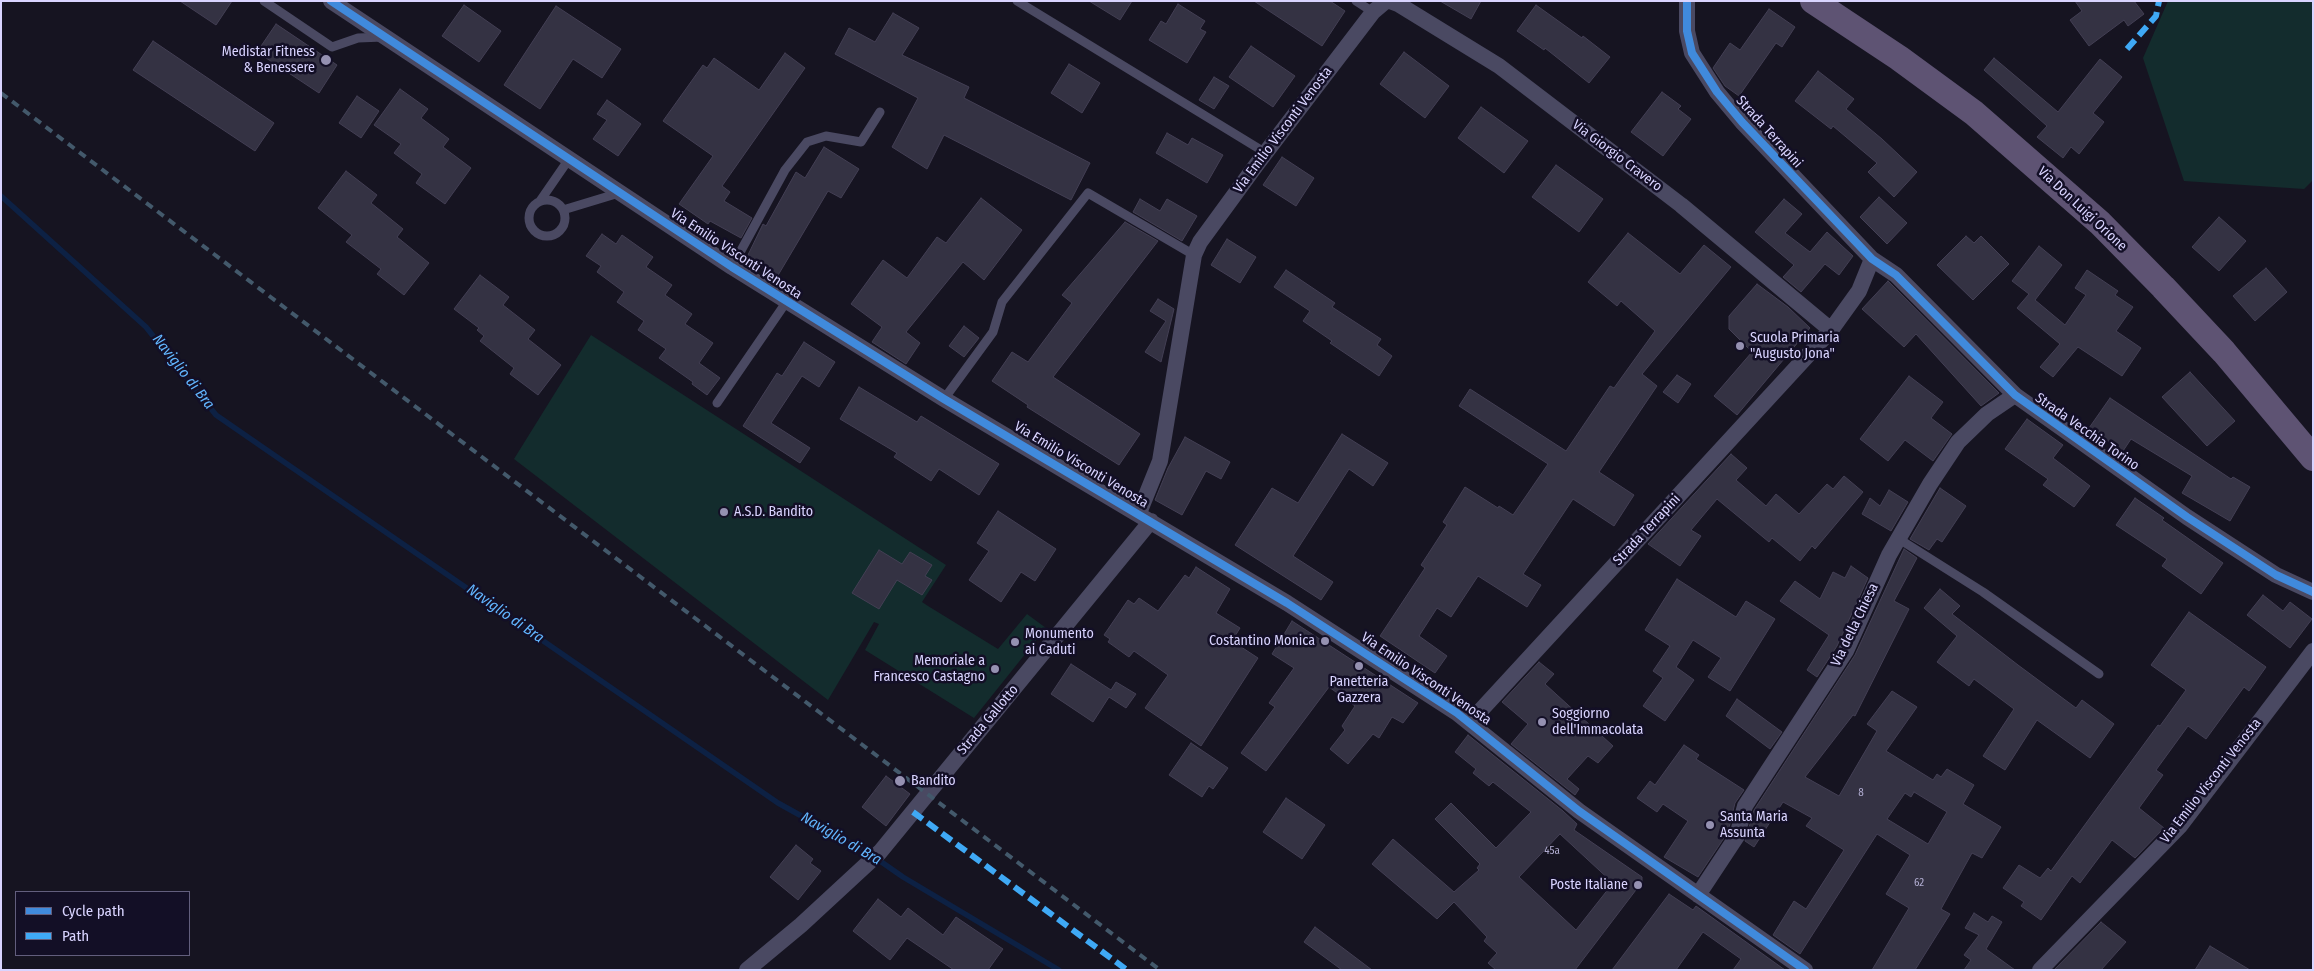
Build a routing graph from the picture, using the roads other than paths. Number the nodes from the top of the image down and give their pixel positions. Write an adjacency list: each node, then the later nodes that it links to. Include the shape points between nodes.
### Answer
1 (264, 1): 10 (lane, via 332,47 358,38)
2 (1017, 1): 12 (lane)
3 (1356, 1): 9 (lane)
4 (1386, 1): 9 (street)
5 (1390, 1): 21 (street, Via Giorgio Cravero, via 1499,66 1681,205)
6 (1687, 1): 18 (street, Strada Terrapini, via 1687,31 1692,53 1717,92)
7 (1813, 1): 25 (main road, Via Don Luigi Orione, via 1974,113 2100,223 2224,352)
8 (334, 2): 10 (street, Via Emilio Visconti Venosta)
9 (1373, 12): 12 (street, Via Emilio Visconti Venosta)
10 (384, 36): 13 (street, Via Emilio Visconti Venosta)
11 (880, 112): 19 (lane, via 861,142 826,136 807,142 785,170)
12 (1266, 153): 17 (street, Via Emilio Visconti Venosta, via 1200,242)
13 (569, 159): 14 (street, Via Emilio Visconti Venosta); 15 (lane)
14 (619, 192): 16 (lane); 19 (street, Via Emilio Visconti Venosta)
15 (540, 201): 16 (lane, via 556,202); 16 (lane, via 532,209 530,219 534,229 544,235 559,231 564,221)
16 (563, 210)
17 (1194, 255): 23 (lane, via 1088,193 1002,302 993,332); 26 (street, Via Emilio Visconti Venosta, via 1160,461)
18 (1872, 259): 21 (street, Strada Terrapini, via 1859,291); 22 (street, Strada Vecchia Torino, via 1896,275)
19 (732, 267): 20 (street, Via Emilio Visconti Venosta)
20 (787, 301): 23 (street, Via Emilio Visconti Venosta); 24 (lane)
21 (1831, 330): 31 (street, Strada Terrapini)
22 (2015, 395): 27 (street, Via della Chiesa, via 1987,414 1958,442); 28 (street, Strada Vecchia Torino, via 2187,517 2276,575)
23 (944, 398): 26 (street, Via Emilio Visconti Venosta)
24 (717, 403)
25 (2313, 458)
26 (1145, 517): 31 (street, Via Emilio Visconti Venosta, via 1287,603); 33 (street, Strada Gallotto, via 875,858)
27 (1899, 539): 30 (lane, via 1983,592); 32 (street, Via della Chiesa, via 1846,651 1745,806 1737,836)
28 (2313, 592)
29 (2313, 652): 35 (street, Via Emilio Visconti Venosta, via 2180,826)
30 (2099, 674)
31 (1470, 722): 32 (street, Via Emilio Visconti Venosta, via 1579,811)
32 (1698, 895): 34 (street, Via Emilio Visconti Venosta)
33 (748, 970)
34 (1805, 970)
35 (2040, 970)

